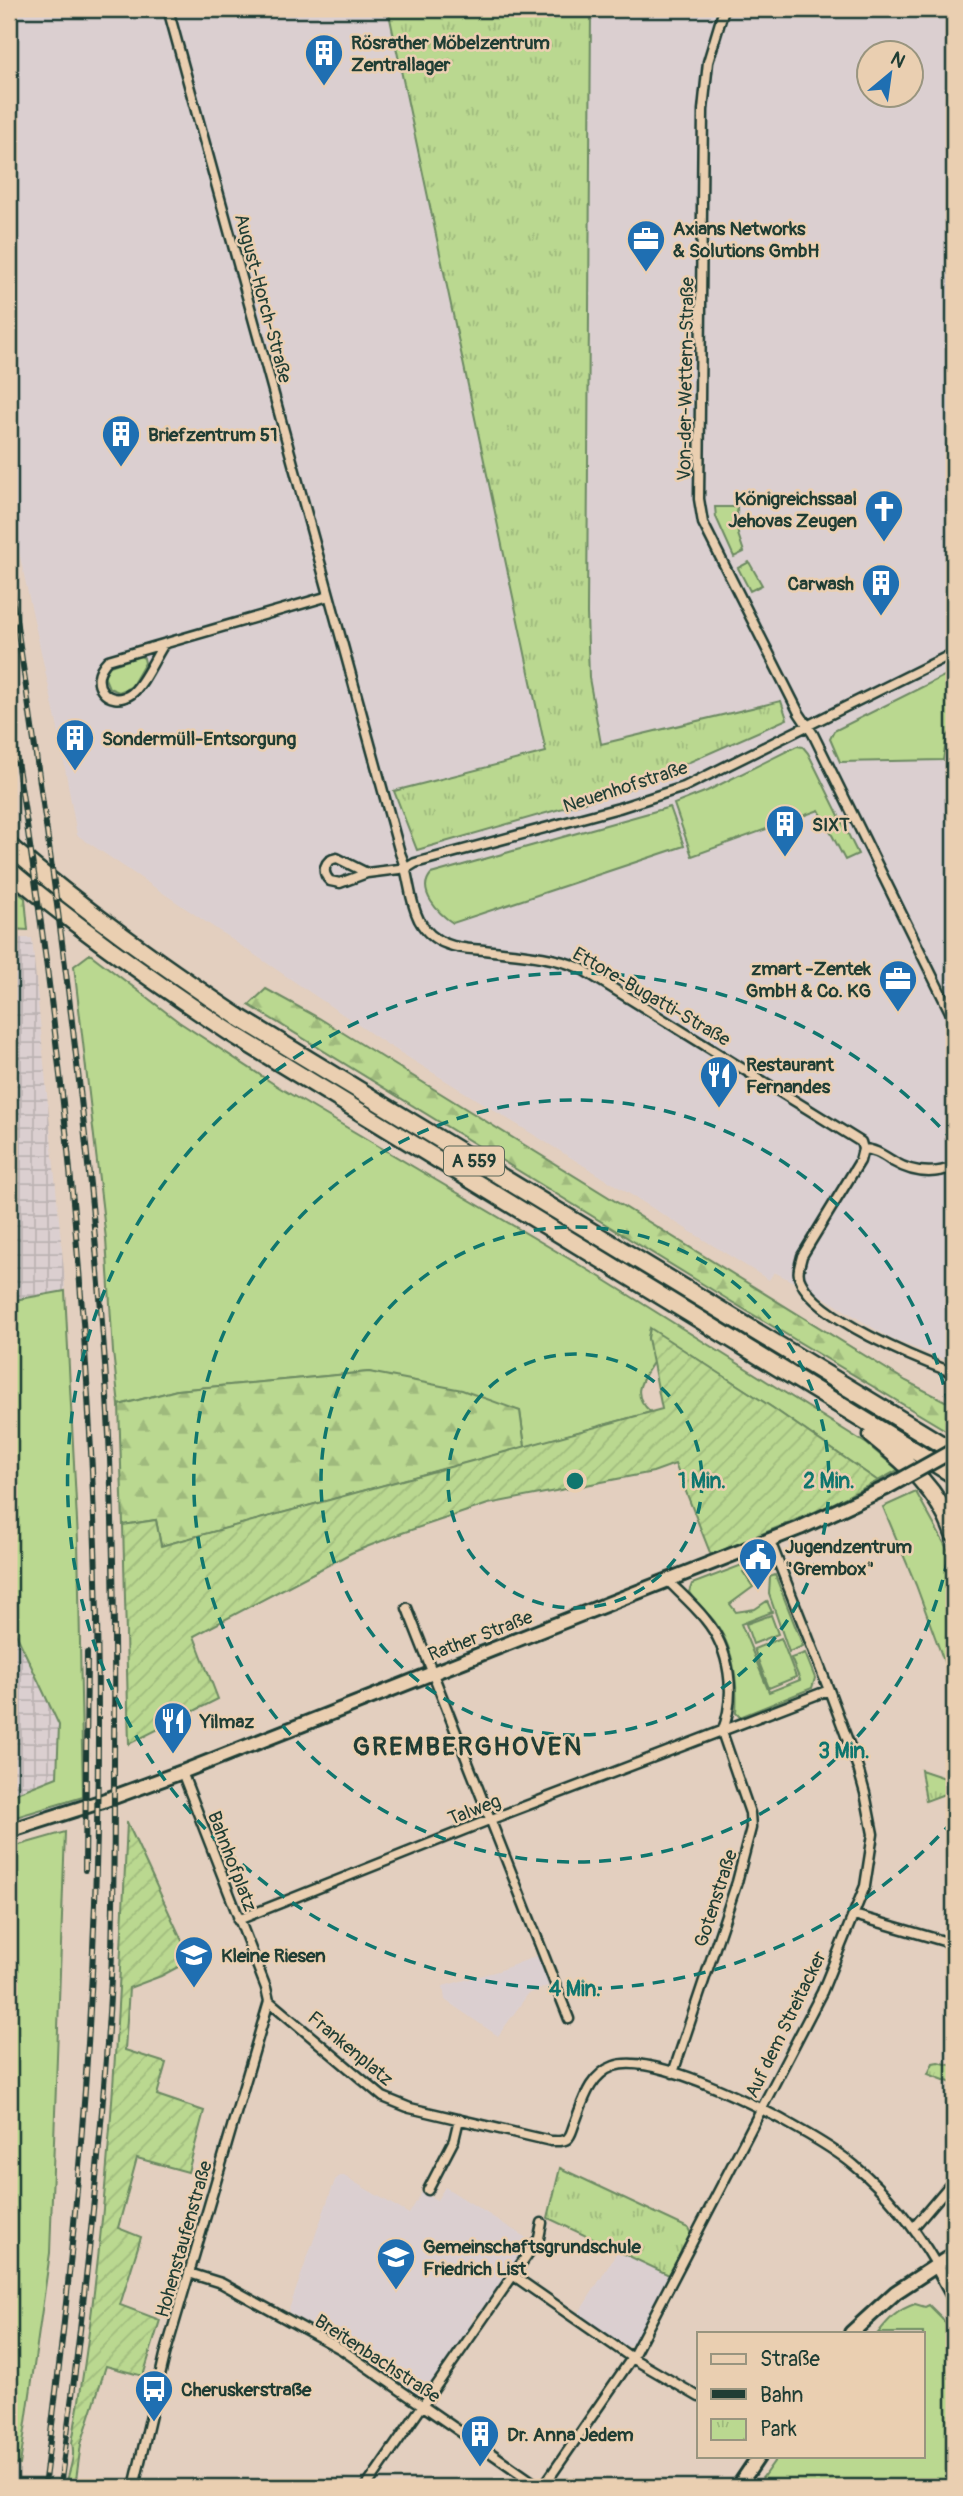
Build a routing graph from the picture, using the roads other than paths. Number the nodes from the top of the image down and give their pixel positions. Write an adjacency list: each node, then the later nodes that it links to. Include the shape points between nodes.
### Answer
1 (168, 9): 3 (street, August-Horch-Straße)
2 (724, 9): 6 (street, Von-der-Wettern-Straße, via 708,62 702,110 699,499 703,523)
3 (329, 596): 4 (street); 8 (street, August-Horch-Straße)
4 (164, 643): 4 (street, via 108,660 98,673 101,689 109,696 128,696)
5 (954, 653): 6 (street, Neuenhofstraße)
6 (809, 725): 8 (street, Neuenhofstraße, via 684,787); 11 (street)
7 (9, 846): 16 (highway, A 559, via 152,958 240,1017)
8 (407, 868): 10 (street, Neuenhofstraße); 12 (street, Ettore-Bugatti-Straße, via 412,905 435,938 457,947 554,959 580,968 849,1134)
9 (9, 870): 15 (highway, A 559, via 125,961 231,1033)
10 (368, 873): 10 (street, Neuenhofstraße, via 337,858 329,861 324,871 327,879 336,883)
11 (954, 1020)
12 (863, 1149): 13 (street, Ettore-Bugatti-Straße, via 873,1149 913,1170 936,1173); 14 (street, via 802,1256 800,1281 820,1306 913,1358)
13 (954, 1167)
14 (954, 1373)
15 (812, 1387): 17 (highway, A 559); 18 (highway, via 914,1472 937,1496)
16 (954, 1451): 19 (street, Rather Straße, bridge)
17 (954, 1475)
18 (954, 1534)
19 (770, 1541): 20 (street, Rather Straße); 23 (street, Auf dem Streitacker)
20 (667, 1580): 22 (street, Rather Straße); 24 (street, via 707,1621 724,1655 730,1704)
21 (407, 1608): 22 (street)
22 (433, 1674): 25 (street, Rather Straße); 26 (street)
23 (829, 1690): 24 (street, Talweg); 28 (street, Auf dem Streitacker, via 858,1768 873,1834 865,1886)
24 (722, 1731): 26 (street, Talweg); 33 (street, Gotenstraße, via 751,1828)
25 (182, 1772): 27 (street, Rather Straße); 29 (street, Bahnhofplatz)
26 (489, 1820): 29 (street, Talweg); 32 (street)
27 (9, 1831)
28 (854, 1914): 30 (street); 34 (street, Auf dem Streitacker, via 822,1992)
29 (238, 1920): 31 (street, Bahnhofplatz)
30 (954, 1944)
31 (269, 2001): 35 (street, Frankenplatz, via 383,2098); 42 (street, Hohenstaufenstraße)
32 (569, 2019)
33 (673, 2073): 34 (street); 35 (street, Frankenplatz, via 637,2063 612,2066 586,2093 570,2135 562,2141)
34 (762, 2109): 39 (street, via 854,2164); 47 (street, Auf dem Streitacker)
35 (459, 2119): 37 (street, via 454,2140)
36 (954, 2180): 39 (street)
37 (428, 2190)
38 (542, 2223): 43 (street, via 539,2238)
39 (914, 2227): 41 (street)
40 (954, 2254): 41 (street)
41 (936, 2264): 45 (street); 46 (street, via 895,2292)
42 (189, 2273): 49 (street, Breitenbachstraße, via 221,2283 341,2349); 51 (street, Hohenstaufenstraße)
43 (514, 2276): 47 (street); 49 (street)
44 (954, 2276): 45 (street)
45 (953, 2295)
46 (852, 2332)
47 (632, 2358): 48 (street); 53 (street, Auf dem Streitacker)
48 (697, 2397)
49 (423, 2407): 52 (street); 53 (street, Breitenbachstraße)
50 (758, 2458): 54 (street)
51 (134, 2487)
52 (366, 2487)
53 (542, 2487)
54 (738, 2487)

